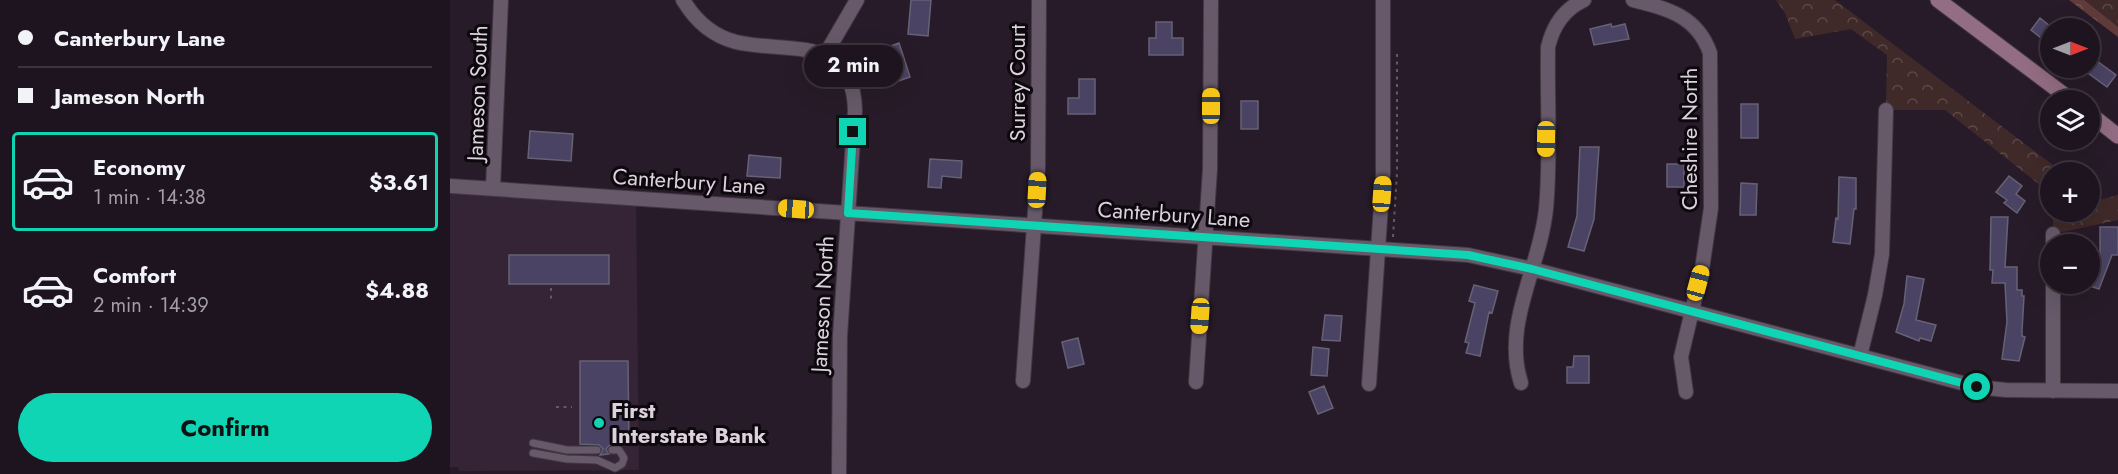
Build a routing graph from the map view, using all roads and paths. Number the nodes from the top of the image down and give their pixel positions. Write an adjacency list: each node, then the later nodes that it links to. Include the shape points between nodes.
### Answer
1 (501, 0): 16 (street, Jameson South)
2 (683, 0): 10 (street, via 698,21 723,37 750,44 803,48)
3 (857, 0): 10 (street)
4 (1039, 0): 18 (street, Surrey Court)
5 (1211, 0): 19 (street)
6 (1383, 0): 20 (street, via 1383,175)
7 (1938, 0): 11 (street)
8 (1579, 1): 21 (street, via 1557,23 1548,47 1546,208)
9 (1638, 2): 25 (street, Cheshire North, via 1685,17 1701,33 1710,53 1711,208)
10 (825, 55): 17 (street, Jameson North, via 845,74 854,101)
11 (2058, 90)
12 (1886, 110): 26 (street, via 1882,254)
13 (2100, 122): 14 (street)
14 (2118, 136)
15 (450, 186): 16 (street, Canterbury Lane)
16 (493, 188): 17 (street, Canterbury Lane)
17 (848, 213): 18 (street, Canterbury Lane); 40 (street, Jameson North, via 840,336)
18 (1035, 225): 19 (street, Canterbury Lane); 27 (street, Surrey Court)
19 (1206, 237): 20 (street, Canterbury Lane); 28 (street)
20 (1378, 249): 21 (street, Canterbury Lane, via 1468,255); 30 (street)
21 (1532, 269): 25 (street, Canterbury Lane); 29 (street, via 1514,339 1514,363)
22 (551, 288): 24 (path)
23 (2053, 294): 31 (street)
24 (551, 303)
25 (1691, 311): 26 (street, Canterbury Lane); 33 (street, Cheshire North, via 1681,357)
26 (1860, 356): 31 (street, Canterbury Lane, via 1882,366 1977,387)
27 (1023, 381)
28 (1196, 382)
29 (1521, 383)
30 (1369, 384)
31 (2053, 391): 32 (street, Canterbury Lane)
32 (2118, 391)
33 (1686, 392)
34 (556, 407): 35 (path)
35 (572, 407)
36 (533, 443): 37 (lane, via 567,450)
37 (597, 450)
38 (612, 450): 39 (lane, via 619,450 624,458 615,468 597,460)
39 (533, 453)
40 (839, 474)

